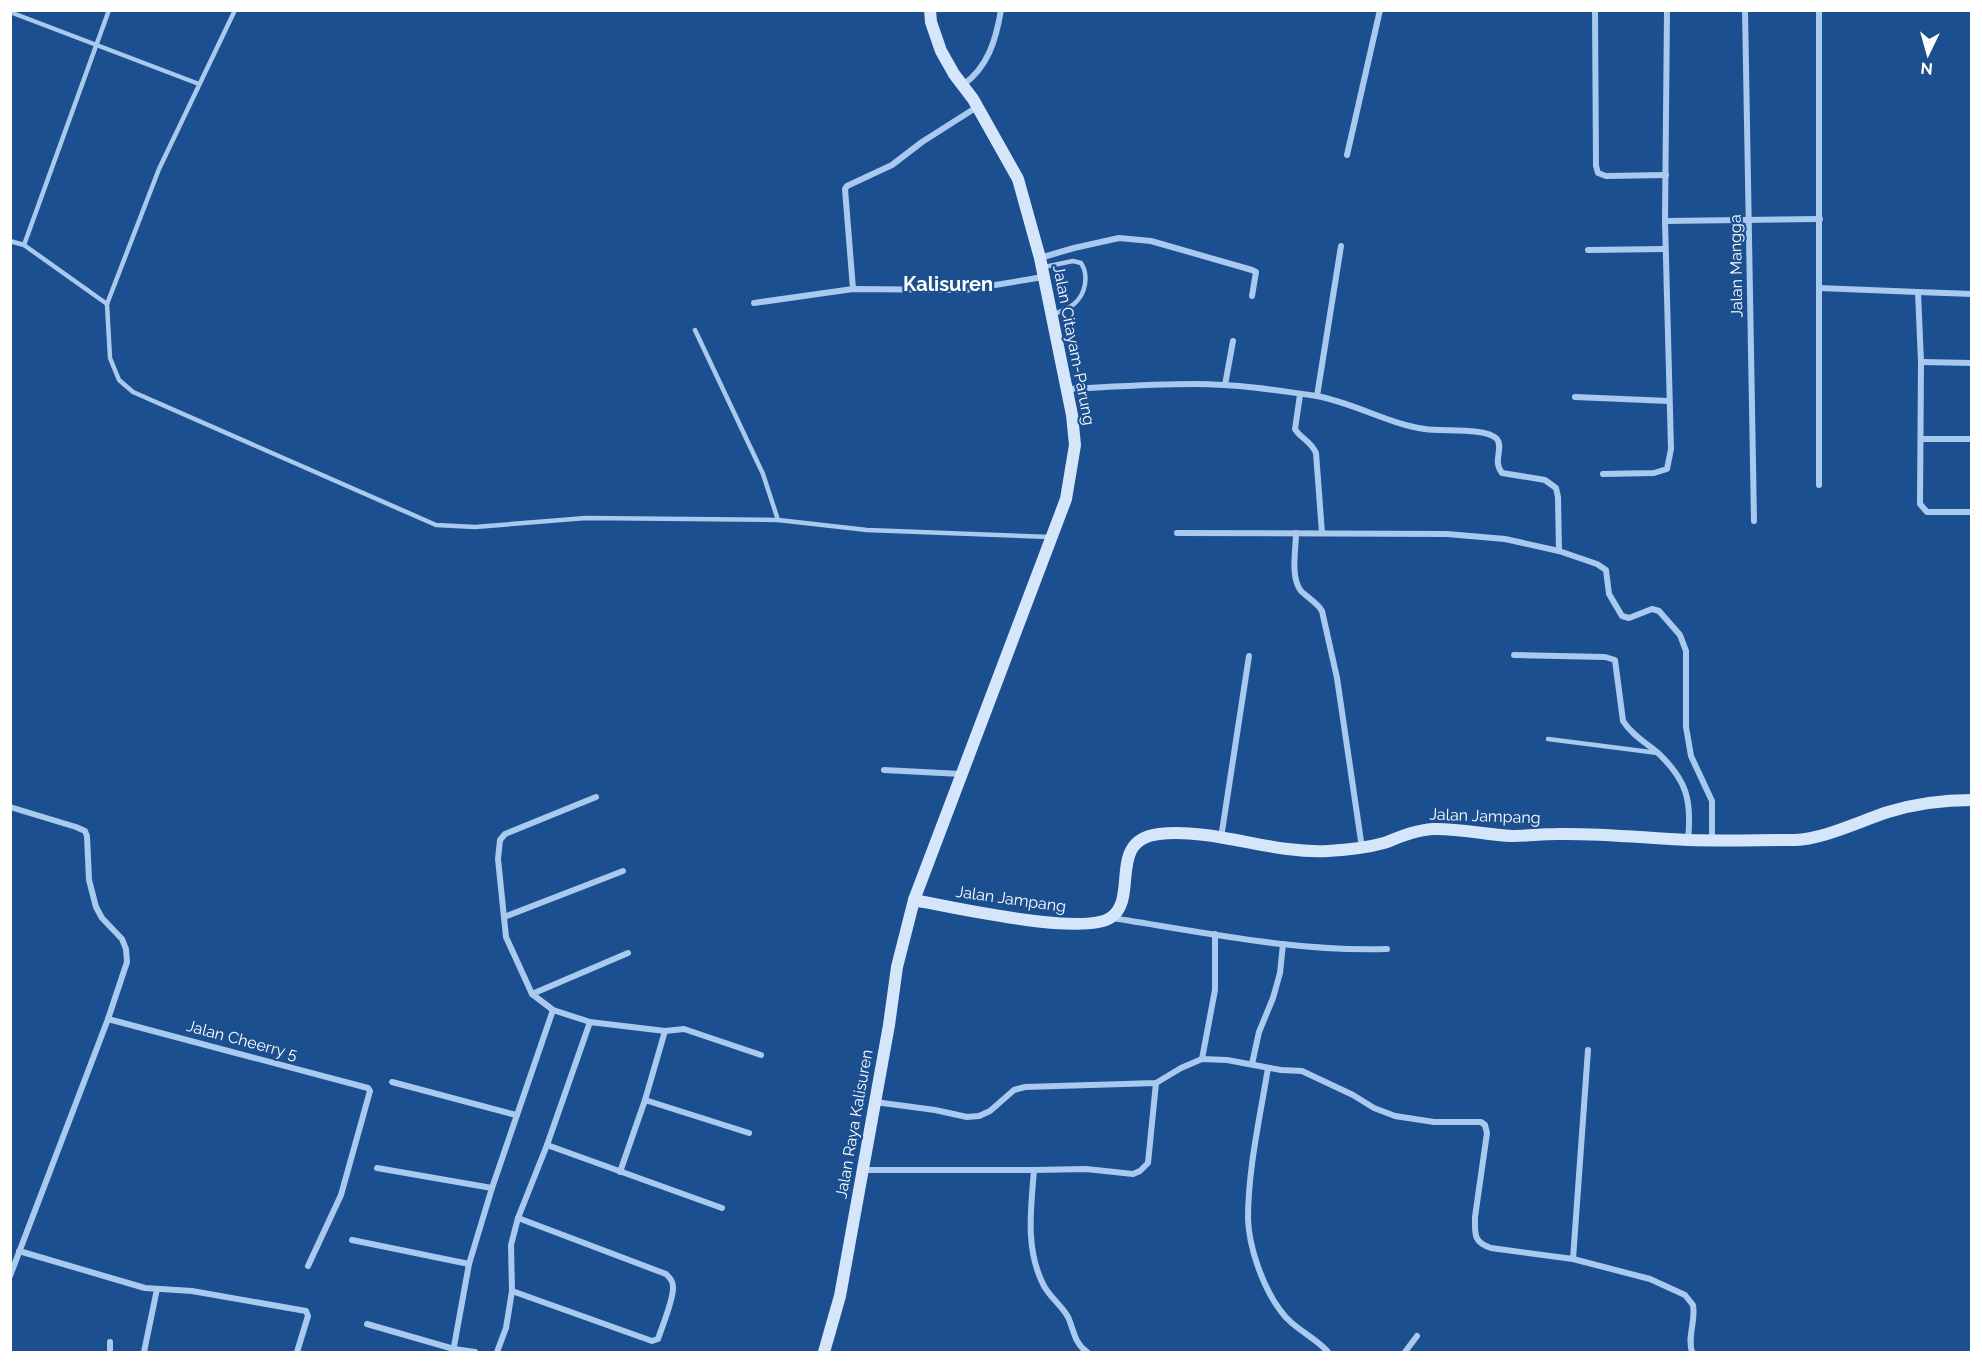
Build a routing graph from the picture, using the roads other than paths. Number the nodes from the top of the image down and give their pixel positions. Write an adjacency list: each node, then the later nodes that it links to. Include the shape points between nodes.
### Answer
1 (109, 10): 11 (lane)
2 (235, 10): 12 (lane)
3 (930, 10): 13 (main road, Jalan Citayam-Parung, via 936,40)
4 (1001, 10): 13 (street, via 985,63)
5 (1380, 10): 15 (street)
6 (1595, 10): 16 (street, via 1598,173)
7 (1666, 10): 16 (street)
8 (1745, 10): 18 (street, Jalan Mangga)
9 (1819, 10): 17 (street)
10 (10, 12): 11 (lane)
11 (97, 44): 12 (lane); 21 (lane)
12 (199, 84): 31 (lane, via 159,169)
13 (963, 86): 14 (main road, Jalan Citayam-Parung)
14 (978, 107): 25 (main road, Jalan Citayam-Parung, via 1018,179); 27 (street, via 892,165 847,186)
15 (1347, 154)
16 (1666, 175): 19 (street)
17 (1820, 219): 18 (street); 26 (street)
18 (1749, 220): 19 (street); 50 (street, Jalan Mangga)
19 (1665, 221): 23 (street)
20 (10, 241): 21 (lane)
21 (24, 245): 31 (lane)
22 (1341, 246): 41 (street)
23 (1665, 249): 24 (street); 43 (street)
24 (1588, 250)
25 (1041, 267): 27 (street, via 965,290); 30 (street, via 1074,248 1119,237 1151,241 1256,272); 33 (main road, Jalan Citayam-Parung); 33 (lane, via 1073,261 1085,268 1083,293 1075,304)
26 (1819, 288): 28 (street); 47 (street)
27 (853, 289): 32 (street)
28 (1918, 292): 29 (street); 36 (street)
29 (1971, 294)
30 (1252, 296)
31 (107, 303): 49 (lane, via 110,358 125,387 428,523 475,527 586,518)
32 (754, 303)
33 (1051, 316): 39 (main road, Jalan Citayam-Parung)
34 (695, 330): 49 (lane, via 763,474)
35 (1233, 340): 38 (street)
36 (1921, 362): 37 (street); 44 (street)
37 (1971, 363)
38 (1225, 385): 39 (street); 40 (street)
39 (1066, 389): 54 (main road, Jalan Citayam-Parung, via 1075,445 1066,499)
40 (1300, 395): 41 (street); 53 (street, via 1295,429 1316,453)
41 (1317, 396): 55 (street, via 1413,427 1475,432 1495,438 1499,445 1496,464 1502,473 1545,480 1556,488)
42 (1575, 397): 43 (street)
43 (1669, 401): 46 (street, via 1671,449 1667,469)
44 (1921, 439): 45 (street); 48 (street, via 1922,508 1927,512)
45 (1971, 439)
46 (1603, 474)
47 (1819, 485)
48 (1971, 512)
49 (778, 520): 54 (lane, via 867,530)
50 (1754, 521)
51 (1177, 533): 52 (street)
52 (1296, 533): 53 (street); 68 (street, via 1296,582 1322,611 1337,678)
53 (1322, 533): 55 (street, via 1447,534 1505,539)
54 (1052, 537): 61 (main road, Jalan Citayam-Parung)
55 (1559, 551): 67 (street, via 1606,570 1609,594 1625,618 1652,609 1659,611 1680,635 1686,651 1688,742 1712,801)
56 (1514, 655): 59 (street, via 1614,659 1623,722)
57 (1249, 656): 65 (street)
58 (1548, 739): 59 (lane)
59 (1658, 753): 66 (street, via 1682,780 1689,801)
60 (884, 770): 61 (street)
61 (962, 774): 70 (main road, Jalan Citayam-Parung)
62 (596, 797): 71 (street, via 502,836 498,859)
63 (1971, 800): 67 (main road, Jalan Jampang, via 1890,811 1800,840)
64 (10, 807): 79 (street, via 76,827 87,836 89,880 96,908 122,939 127,962)
65 (1221, 838): 68 (main road, Jalan Jampang, via 1288,849); 72 (main road, Jalan Jampang, via 1177,833 1139,839 1130,854 1121,903)
66 (1688, 840): 67 (main road, Jalan Jampang); 68 (main road, Jalan Jampang, via 1558,834 1512,836 1433,829)
67 (1712, 840)
68 (1362, 848)
69 (622, 871): 71 (street)
70 (914, 900): 72 (main road, Jalan Jampang, via 1020,920 1074,924); 90 (main road, Jalan Raya Kalisuren, via 897,967)
71 (504, 917): 77 (street, via 506,937)
72 (1111, 918): 73 (street)
73 (1215, 934): 74 (street); 84 (street, via 1215,990)
74 (1283, 944): 75 (street, via 1323,949); 85 (street, via 1280,973)
75 (1388, 949)
76 (628, 953): 77 (street)
77 (532, 994): 78 (street)
78 (552, 1010): 80 (street); 91 (street)
79 (108, 1019): 102 (street); 105 (street, Jalan Cheerry 5, via 368,1088 341,1195)
80 (590, 1022): 81 (street); 93 (street)
81 (665, 1031): 83 (street, via 684,1029); 89 (street)
82 (1588, 1050): 103 (street)
83 (760, 1055)
84 (1202, 1059): 85 (street); 88 (street)
85 (1252, 1064): 86 (street)
86 (1268, 1068): 103 (street, via 1302,1071 1395,1116 1483,1123 1487,1133 1475,1217 1478,1241 1491,1248); 122 (street, via 1252,1164 1248,1221 1256,1259 1280,1310)
87 (392, 1082): 91 (street)
88 (1156, 1083): 90 (street, via 1025,1087 1014,1090 990,1111 967,1117); 96 (street, via 1148,1163 1140,1171 1133,1174 1086,1169)
89 (645, 1100): 92 (street); 97 (street)
90 (874, 1102): 95 (main road, Jalan Raya Kalisuren)
91 (516, 1115): 98 (street)
92 (749, 1133)
93 (547, 1145): 97 (street); 100 (street)
94 (377, 1168): 98 (street)
95 (863, 1170): 96 (street); 119 (main road, Jalan Raya Kalisuren, via 840,1296)
96 (1034, 1170): 112 (street, via 1030,1227 1038,1272 1047,1292 1068,1317)
97 (620, 1172): 99 (street)
98 (492, 1188): 104 (street)
99 (722, 1208)
100 (518, 1218): 108 (street, via 511,1245); 108 (street, via 666,1274 673,1290 658,1339 652,1341)
101 (352, 1240): 104 (street)
102 (19, 1251): 106 (street); 107 (street)
103 (1573, 1259): 124 (street, via 1650,1279 1685,1295 1695,1312 1689,1342)
104 (469, 1264): 113 (street)
105 (308, 1266)
106 (10, 1276)
107 (157, 1289): 115 (street); 116 (street, via 192,1291 306,1311 308,1316)
108 (512, 1291): 118 (street)
109 (367, 1324): 113 (street)
110 (1417, 1336): 123 (street)
111 (110, 1342): 114 (street)
112 (1078, 1345): 120 (street); 121 (street)
113 (454, 1351): 117 (street)
114 (110, 1353)
115 (144, 1353)
116 (297, 1353)
117 (475, 1353)
118 (497, 1353)
119 (824, 1353)
120 (1073, 1353)
121 (1087, 1353)
122 (1328, 1353)
123 (1405, 1353)
124 (1692, 1353)

